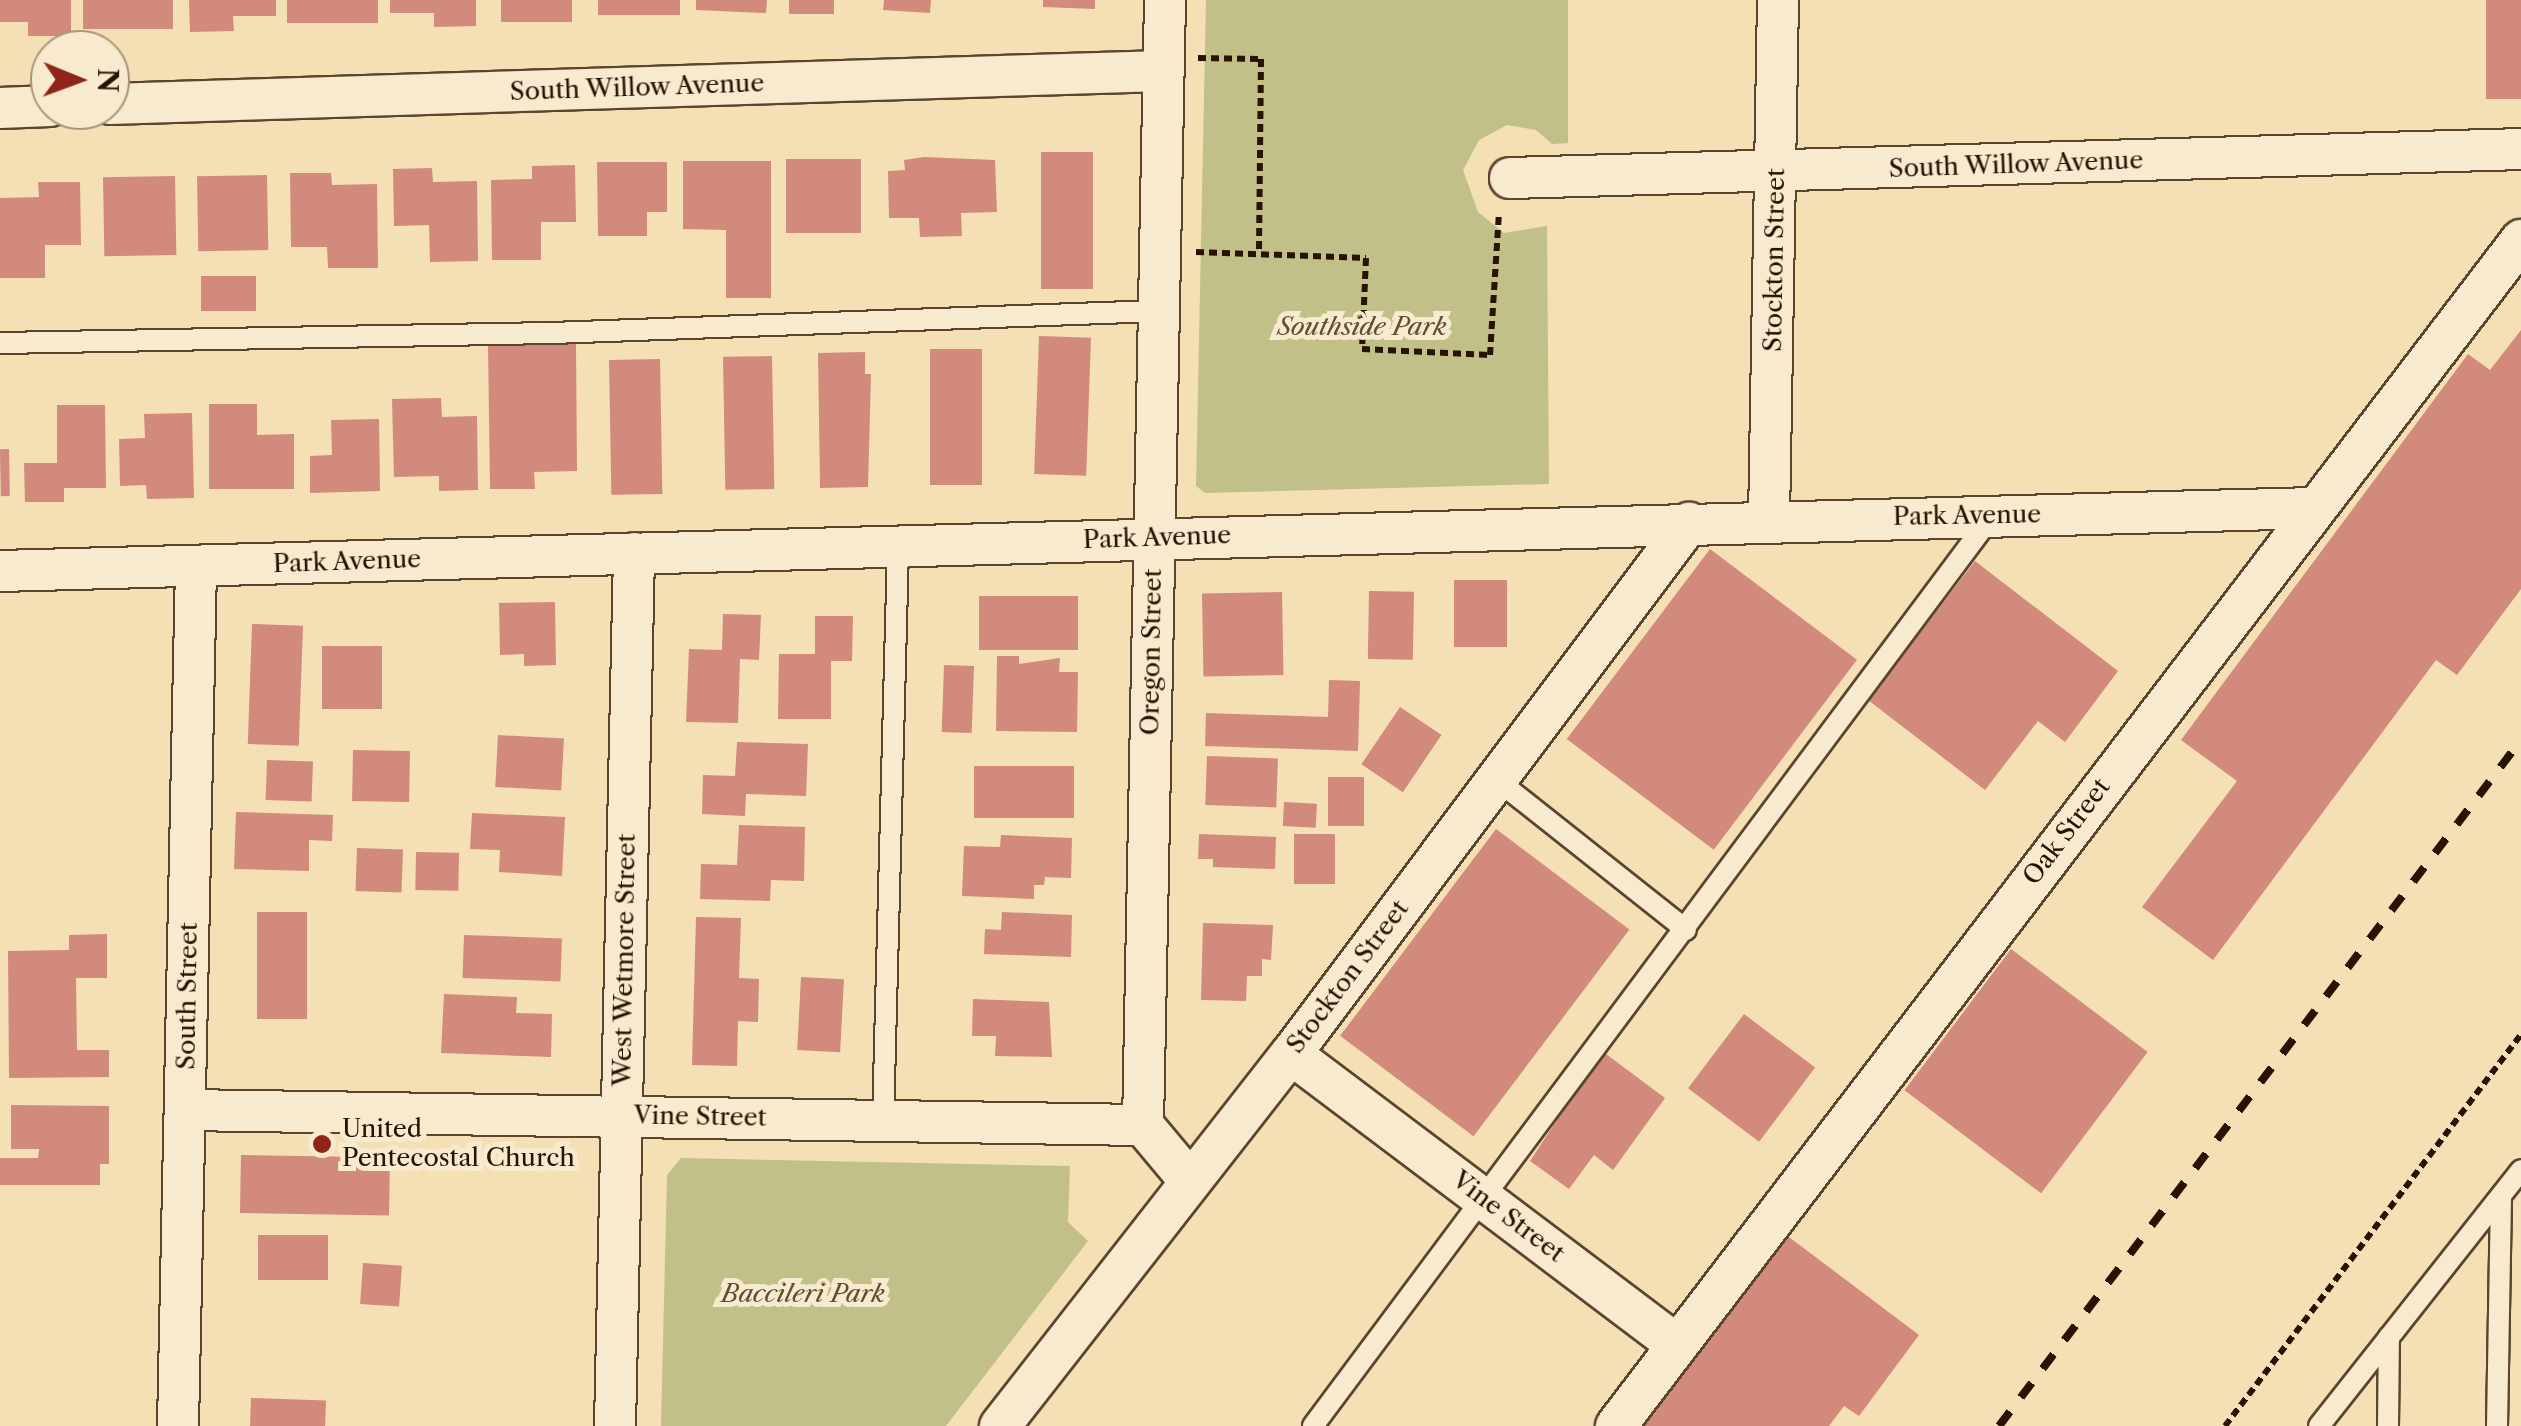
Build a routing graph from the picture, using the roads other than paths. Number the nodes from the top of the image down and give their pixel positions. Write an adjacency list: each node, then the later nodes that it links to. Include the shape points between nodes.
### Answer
1 (1165, 0): 3 (street, Oregon Street)
2 (1778, 0): 8 (street, Stockton Street)
3 (1163, 71): 4 (street, South Willow Avenue); 11 (street, Oregon Street)
4 (130, 103)
5 (30, 107): 6 (street)
6 (0, 108)
7 (2521, 149): 8 (street, South Willow Avenue)
8 (1777, 172): 9 (street, South Willow Avenue); 15 (street, Stockton Street)
9 (1510, 178)
10 (2521, 240): 13 (street, Oak Street)
11 (1158, 311): 12 (lane, via 552,333); 17 (street, Oregon Street)
12 (0, 342)
13 (2314, 508): 14 (street, Park Avenue); 34 (street, Oak Street)
14 (1992, 516): 15 (street, Park Avenue); 23 (lane)
15 (1769, 520): 16 (street, Park Avenue)
16 (1690, 523): 17 (street, Park Avenue); 22 (street, Stockton Street)
17 (1154, 537): 18 (street, Park Avenue); 28 (street, Oregon Street)
18 (898, 550): 19 (street, Park Avenue); 27 (lane)
19 (634, 553): 20 (street, Park Avenue); 26 (street, West Wetmore Street)
20 (196, 566): 21 (street, Park Avenue); 25 (street, South Street)
21 (0, 571)
22 (1496, 780): 23 (lane); 24 (street, Stockton Street)
23 (1686, 930): 32 (lane)
24 (1290, 1054): 30 (street, Stockton Street); 32 (street, Vine Street)
25 (186, 1110): 26 (street, Vine Street); 35 (street, South Street)
26 (621, 1116): 27 (street, Vine Street); 36 (street, West Wetmore Street)
27 (884, 1120): 28 (street, Vine Street)
28 (1143, 1125): 30 (street)
29 (2521, 1170): 31 (lane)
30 (1189, 1180): 37 (street, Stockton Street)
31 (2501, 1196): 33 (lane); 42 (lane)
32 (1487, 1200): 34 (street, Vine Street); 38 (lane)
33 (2389, 1338): 40 (lane); 41 (lane)
34 (1678, 1345): 39 (street, Oak Street)
35 (178, 1426)
36 (615, 1426)
37 (1000, 1426)
38 (1313, 1426)
39 (1616, 1426)
40 (2319, 1426)
41 (2388, 1426)
42 (2496, 1426)

